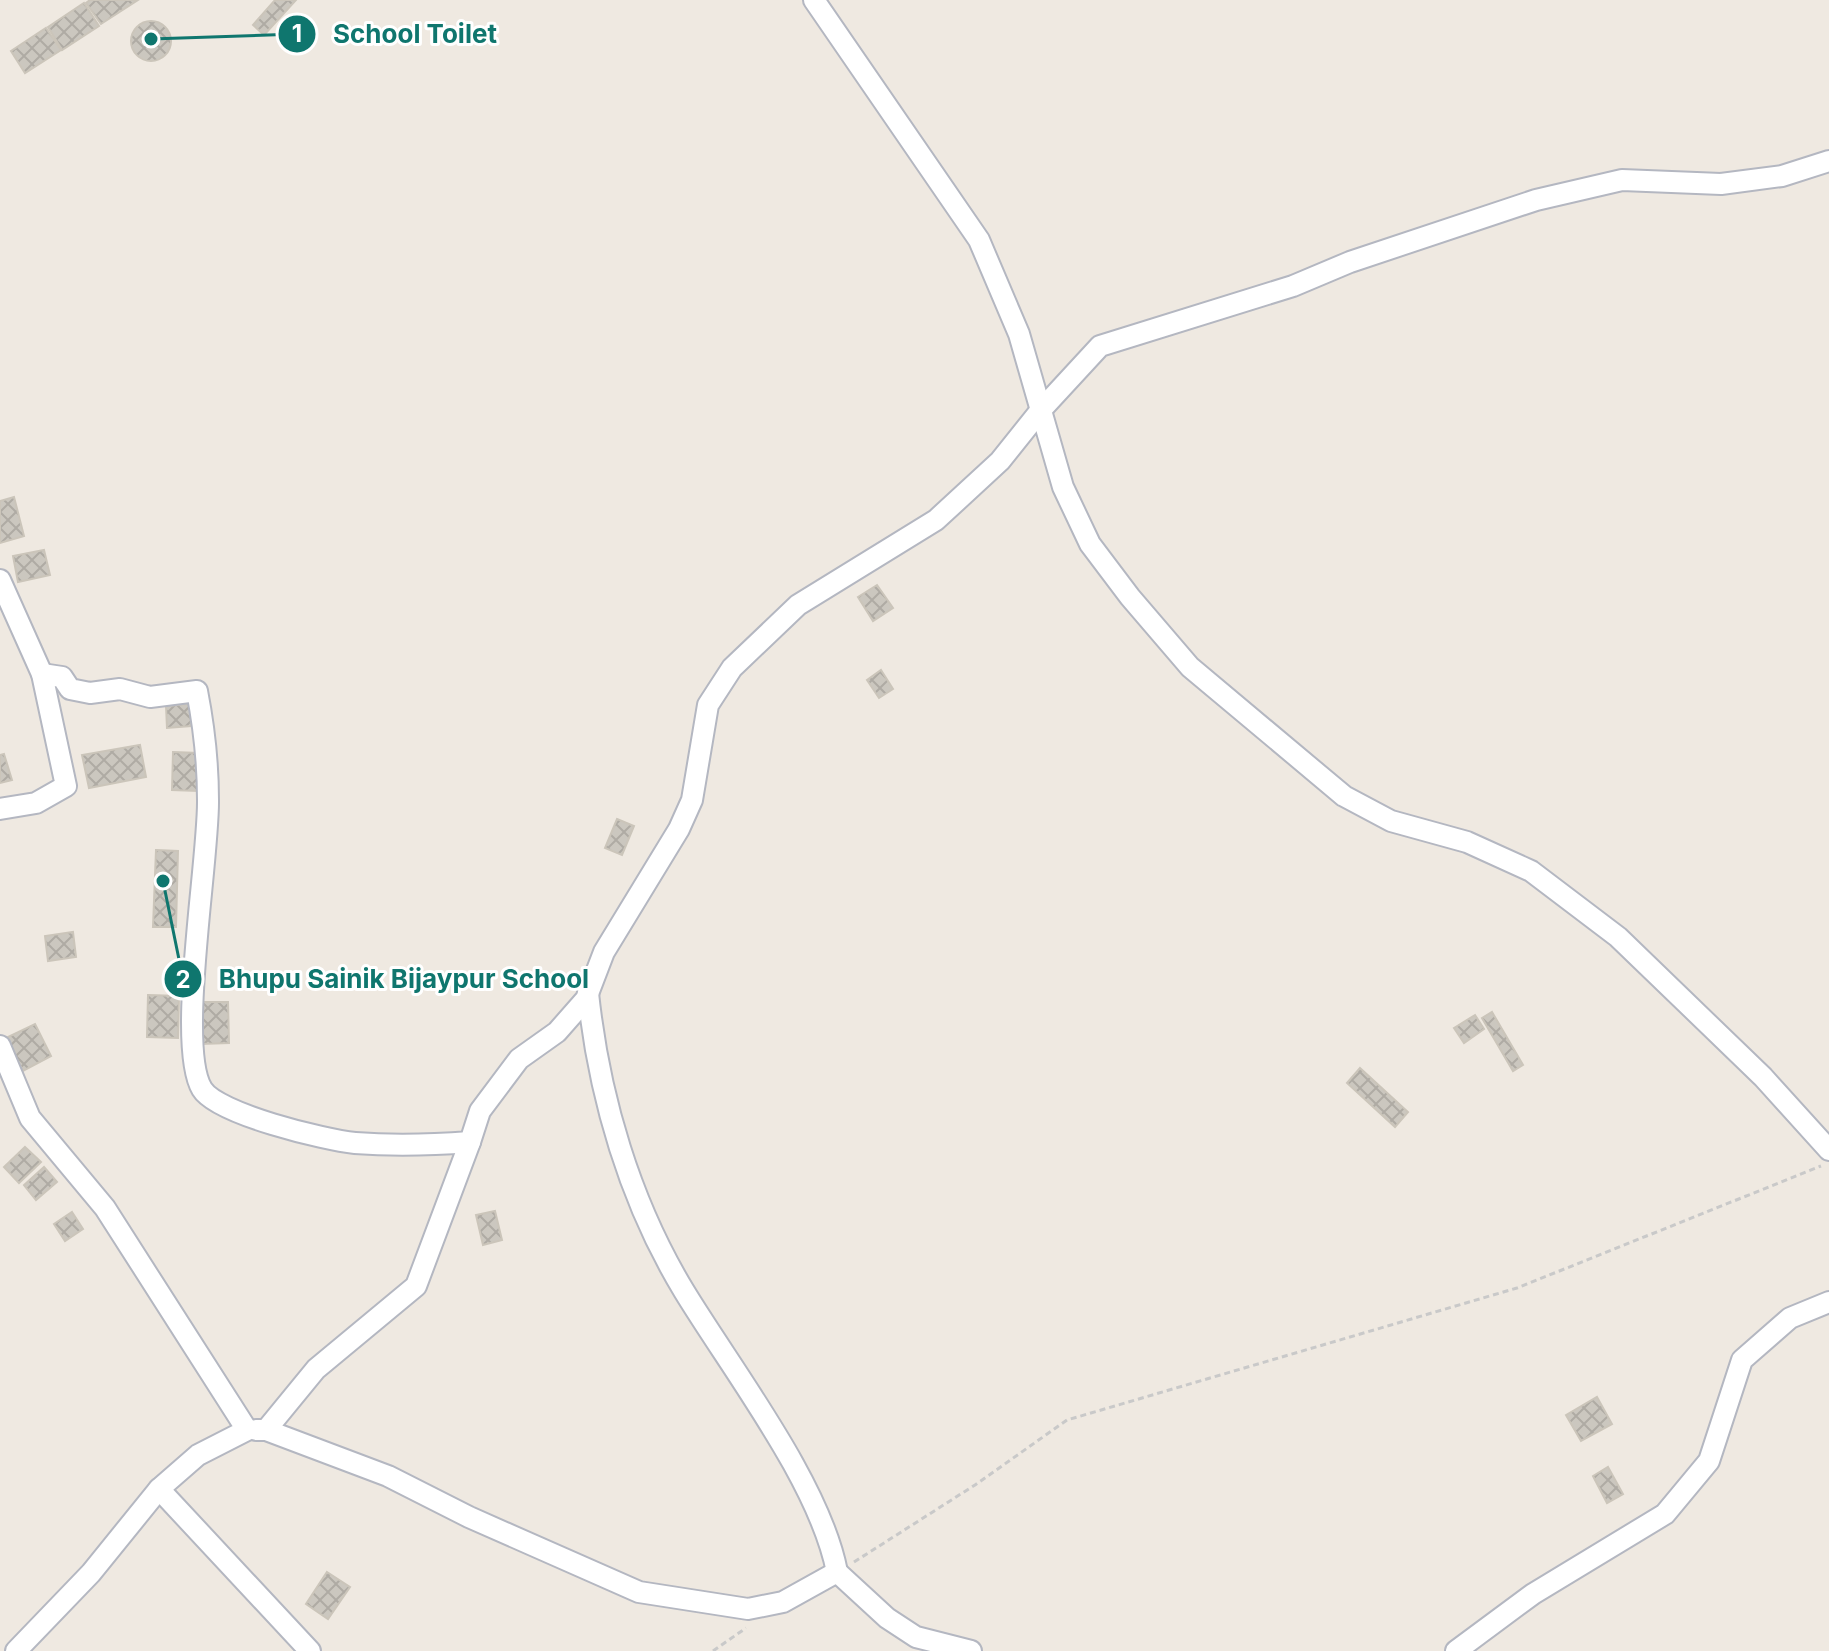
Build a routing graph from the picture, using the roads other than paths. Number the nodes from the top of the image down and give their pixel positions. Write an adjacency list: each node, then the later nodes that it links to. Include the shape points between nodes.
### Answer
1 (814, 0): 3 (street, via 979,240 1019,334)
2 (1829, 161): 3 (street, via 1782,176 1721,184 1622,180 1536,200 1293,286 1100,346)
3 (1040, 411): 7 (street, via 1000,461 936,520 798,605 732,668 708,705 692,800 604,952); 10 (street, via 1063,487 1090,544 1190,667 1344,796 1391,821 1467,842 1531,871 1618,937 1763,1077)
4 (0, 580): 5 (street)
5 (42, 674): 6 (street, via 66,786 36,803); 9 (street, via 62,677 70,689 90,693 120,689 150,697 197,691 209,801 194,1009 195,1067 203,1091 230,1109 269,1123 351,1143)
6 (0, 809)
7 (588, 993): 9 (street, via 557,1032 519,1059 480,1111); 14 (street, via 593,1042 634,1192 682,1288 789,1460 831,1540)
8 (0, 1046): 12 (street, via 30,1118 105,1208)
9 (470, 1142): 12 (street, via 416,1286 316,1369)
10 (1829, 1150)
11 (1829, 1302): 20 (street, via 1790,1318 1742,1360 1709,1461 1665,1514 1533,1594)
12 (256, 1430): 13 (street, via 198,1455); 14 (street, via 388,1476 639,1592 748,1609 783,1602)
13 (159, 1489): 16 (street, via 91,1573); 17 (street)
14 (837, 1572): 15 (street)
15 (887, 1618): 18 (street); 19 (street, via 916,1637)
16 (16, 1651)
17 (310, 1651)
18 (906, 1651)
19 (971, 1651)
20 (1456, 1651)

